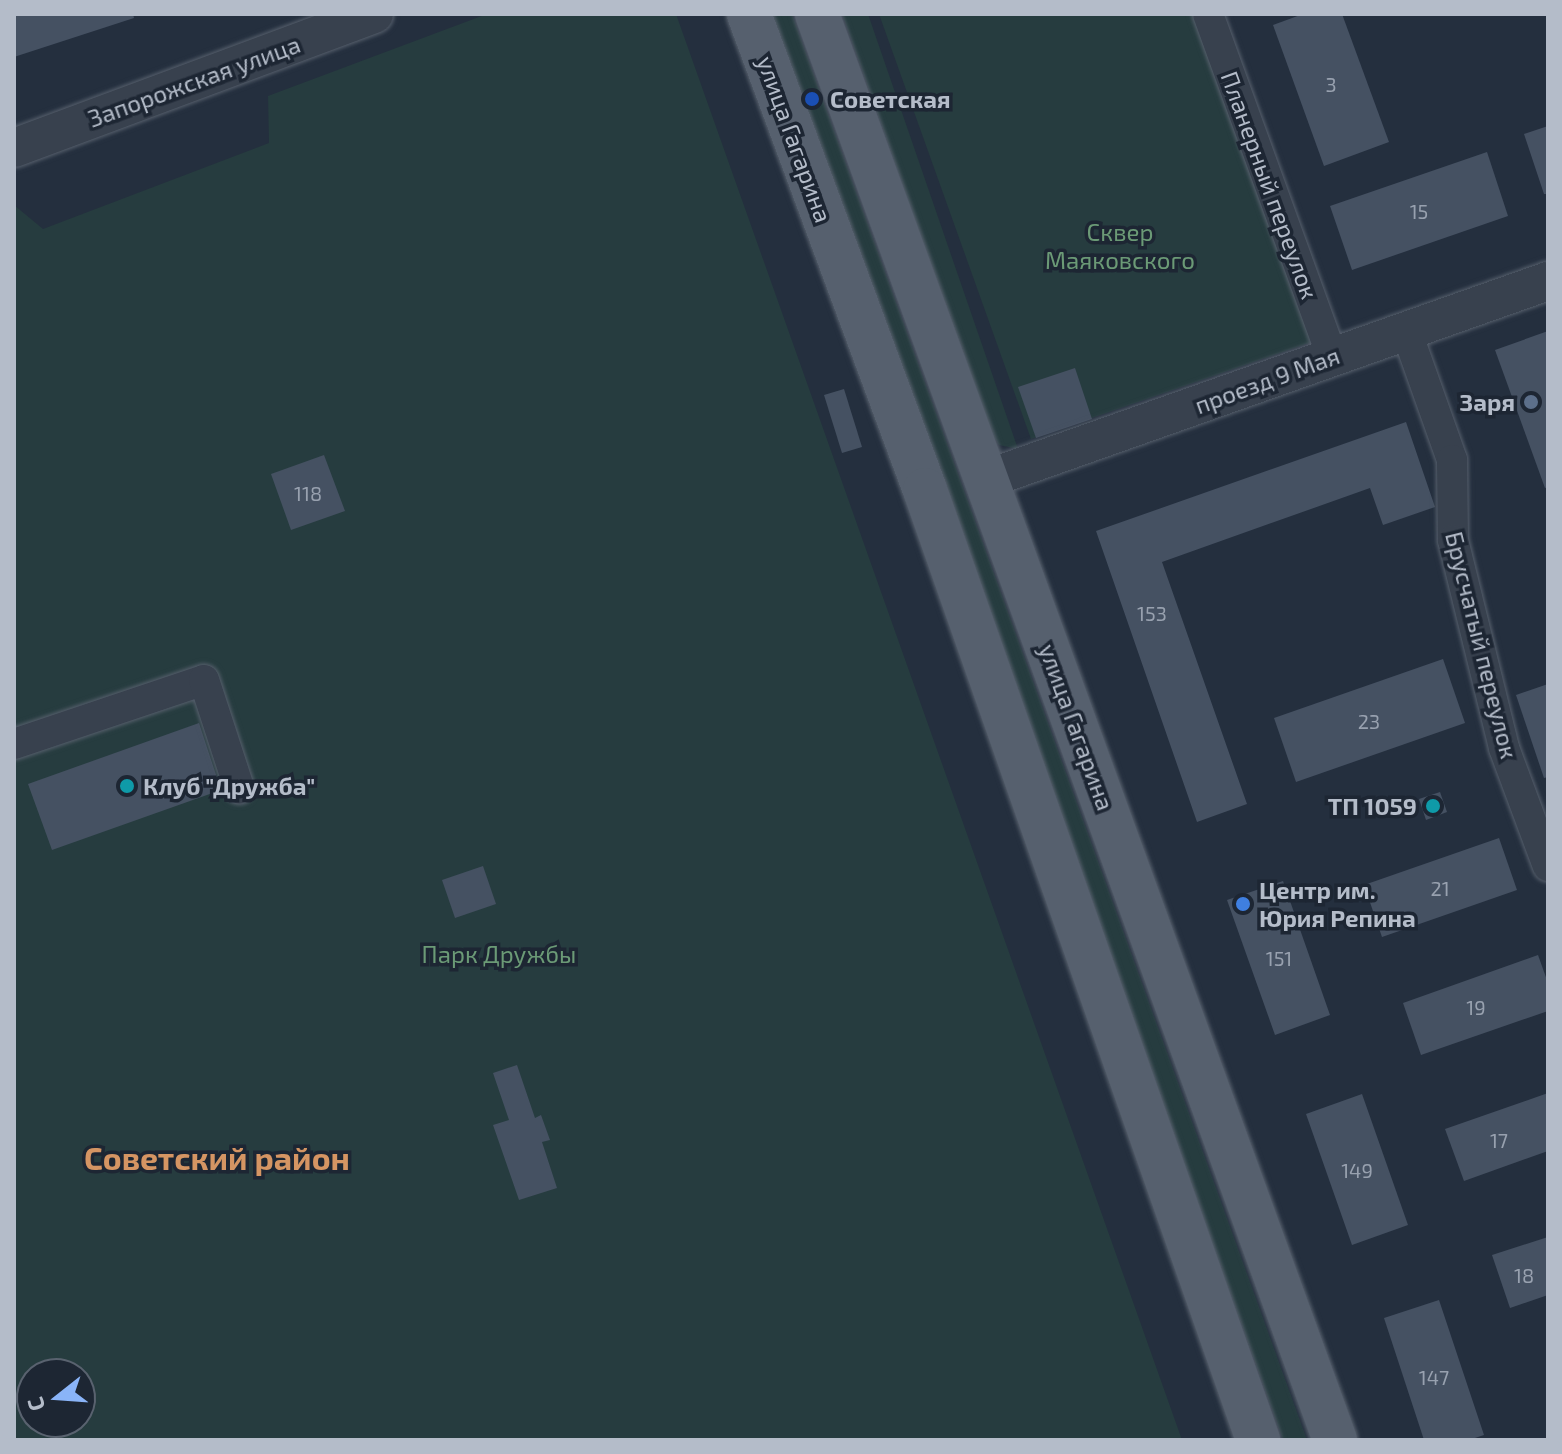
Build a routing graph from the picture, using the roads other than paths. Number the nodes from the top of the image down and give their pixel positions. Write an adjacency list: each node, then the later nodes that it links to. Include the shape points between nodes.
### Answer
1 (374, 14): 5 (street, Запорожская улица)
2 (749, 14): 13 (main road, улица Гагарина, via 925,490)
3 (817, 14): 9 (main road, улица Гагарина)
4 (1208, 14): 8 (street, Планерный переулок)
5 (14, 148)
6 (1548, 281): 7 (street, проезд 9 Мая)
7 (1406, 330): 8 (street, проезд 9 Мая); 12 (street, Брусчатый переулок, via 1451,453 1455,551 1504,748)
8 (1332, 356): 9 (street, проезд 9 Мая)
9 (987, 479): 14 (main road, улица Гагарина)
10 (14, 744): 11 (street, via 204,680)
11 (239, 788)
12 (1548, 866)
13 (1258, 1440)
14 (1335, 1440)

